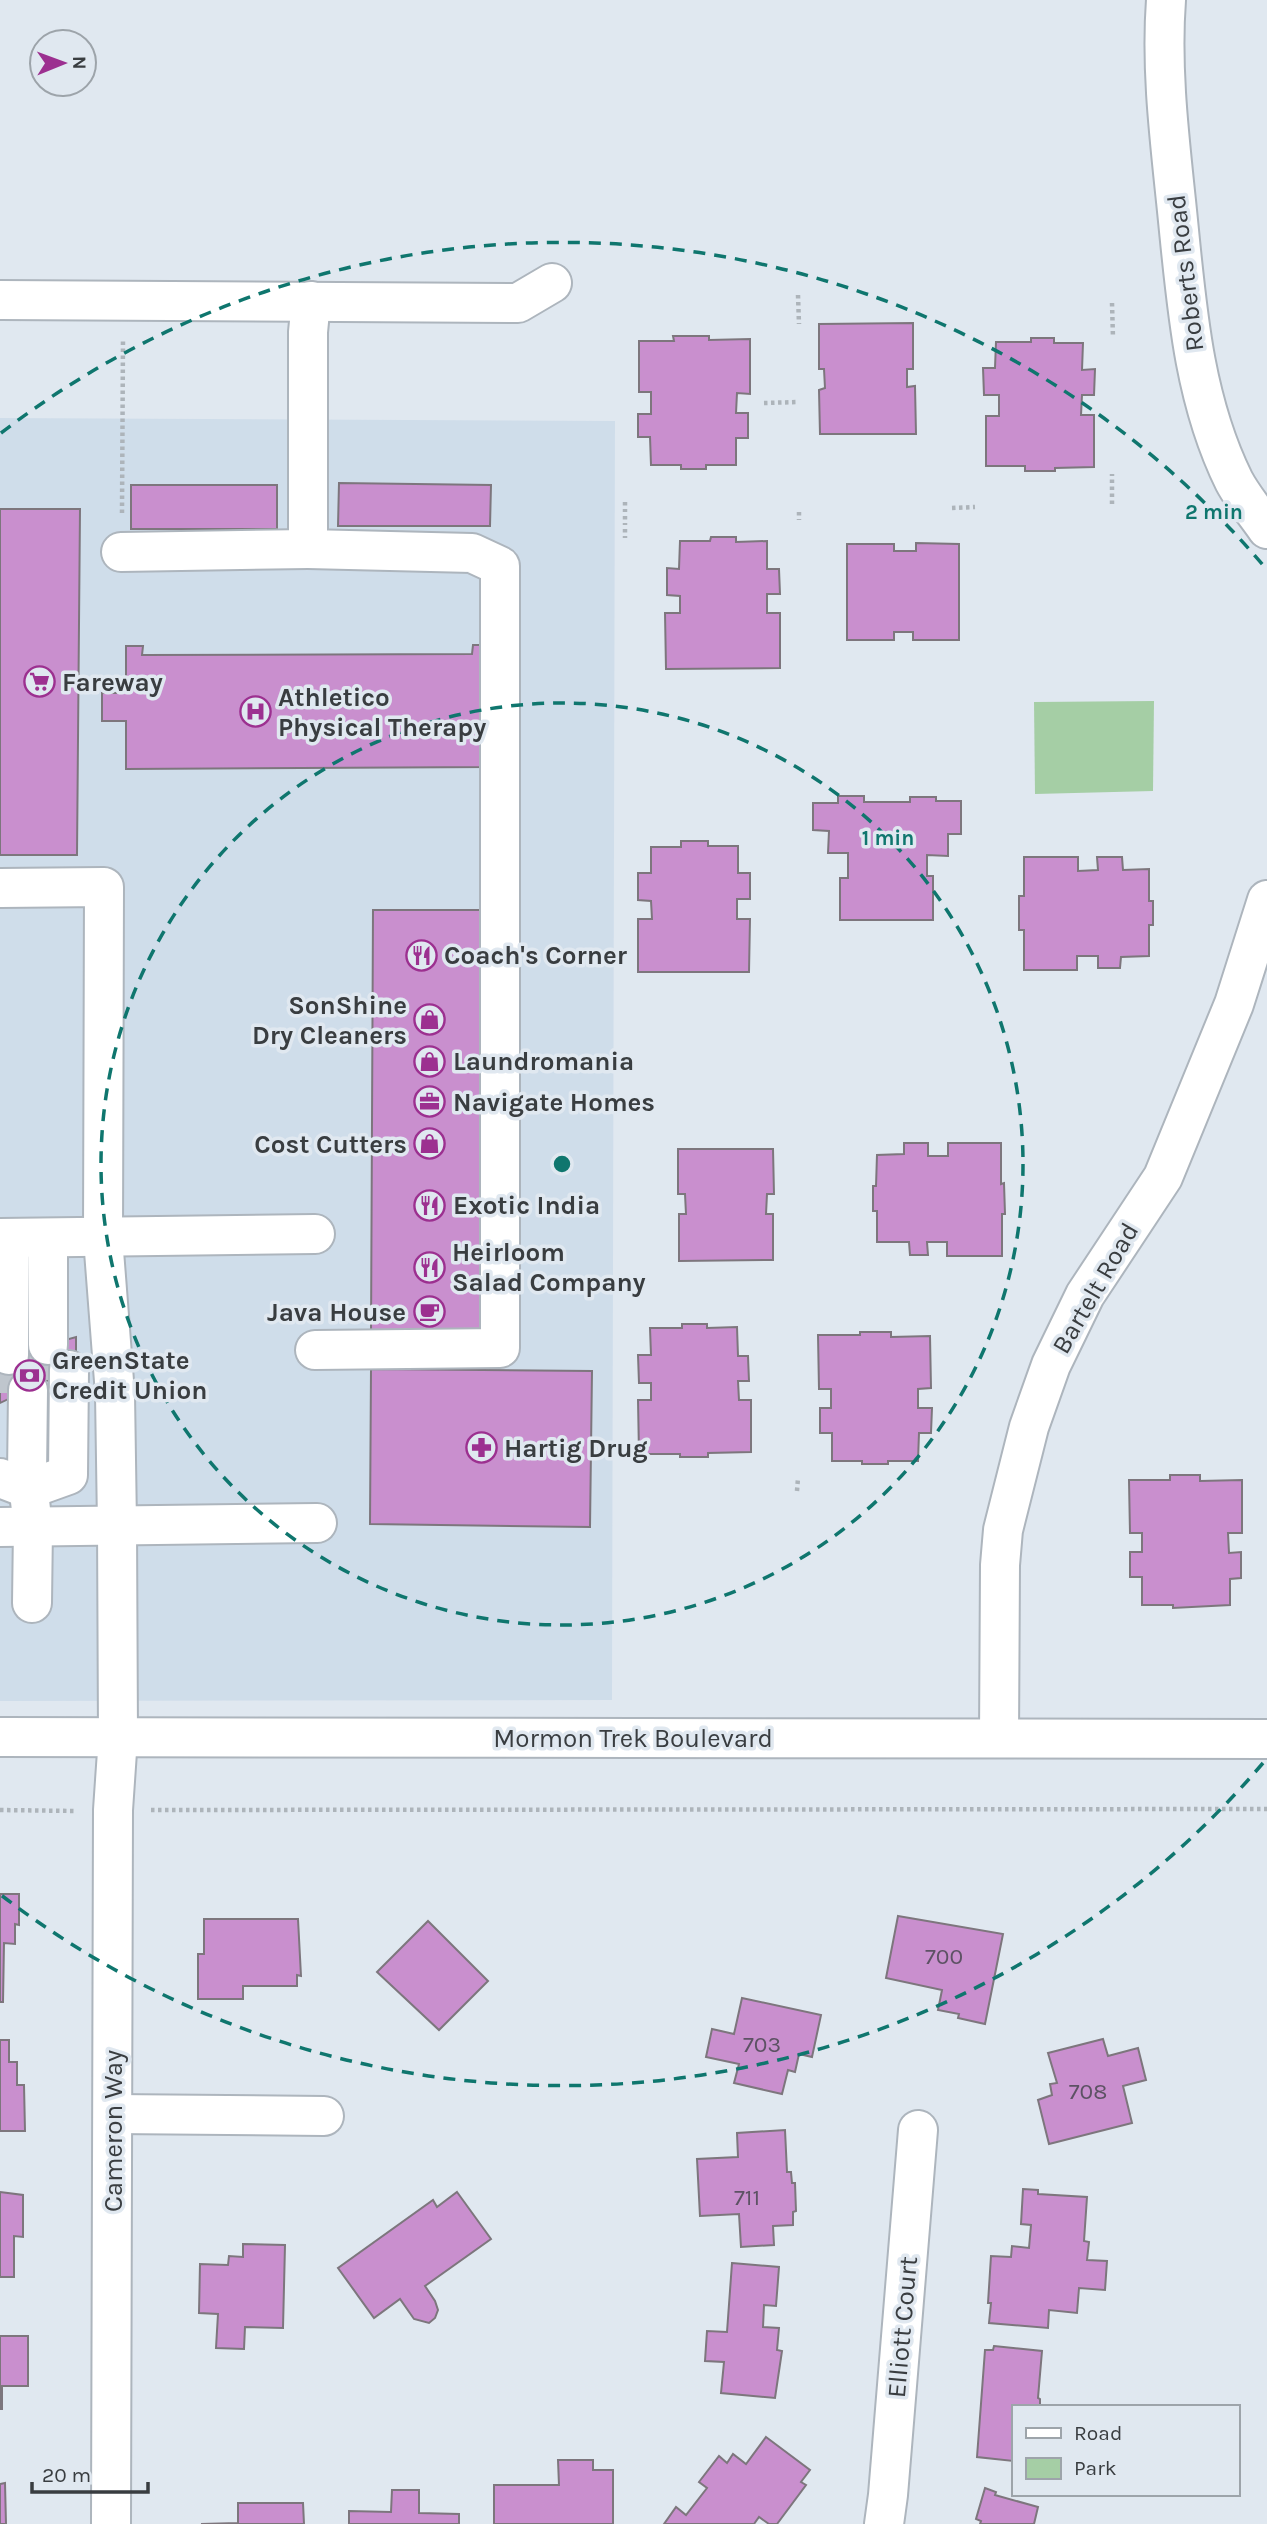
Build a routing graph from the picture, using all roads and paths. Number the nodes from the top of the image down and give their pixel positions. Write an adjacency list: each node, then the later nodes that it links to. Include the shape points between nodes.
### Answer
1 (1166, 0): 19 (street, Roberts Road, via 1166,102 1198,375 1235,482)
2 (552, 283): 5 (street, via 518,303)
3 (798, 295): 7 (path)
4 (0, 300): 5 (street)
5 (311, 302): 21 (street)
6 (1112, 303): 9 (path)
7 (799, 324)
8 (123, 333): 22 (path)
9 (1113, 338)
10 (798, 402): 11 (path)
11 (764, 403)
12 (1112, 474): 14 (path)
13 (625, 502): 20 (path)
14 (1112, 503)
15 (975, 507): 16 (path)
16 (952, 508)
17 (799, 512): 18 (path)
18 (799, 520)
19 (1267, 529)
20 (625, 537)
21 (308, 549): 22 (street); 27 (street, via 472,553 500,566 500,1348)
22 (121, 552)
23 (0, 888): 26 (street, via 104,887)
24 (1267, 900): 38 (street, Bartelt Road, via 1234,1004 1163,1177 1084,1295 1051,1365 1029,1427 1003,1530)
25 (314, 1234): 26 (street)
26 (43, 1238): 28 (street); 28 (street); 33 (street, Cameron Way, via 115,1394)
27 (315, 1350)
28 (39, 1366): 30 (street, via 9,1475); 30 (street, via 68,1475)
29 (798, 1478): 31 (path)
30 (15, 1483): 34 (street)
31 (797, 1492)
32 (317, 1523): 33 (street)
33 (117, 1525): 34 (street); 37 (street, Cameron Way)
34 (17, 1527): 35 (street)
35 (32, 1603)
36 (0, 1737): 37 (street, Mormon Trek Boulevard)
37 (118, 1737): 38 (street, Mormon Trek Boulevard); 42 (street, Cameron Way)
38 (999, 1738): 39 (street, Mormon Trek Boulevard)
39 (1267, 1739)
40 (1267, 1809): 42 (path)
41 (0, 1810): 42 (path)
42 (113, 1810): 43 (street, Cameron Way)
43 (113, 2114): 44 (street); 46 (street, Cameron Way)
44 (324, 2116)
45 (918, 2130): 47 (street, Elliott Court)
46 (111, 2524)
47 (884, 2524)

